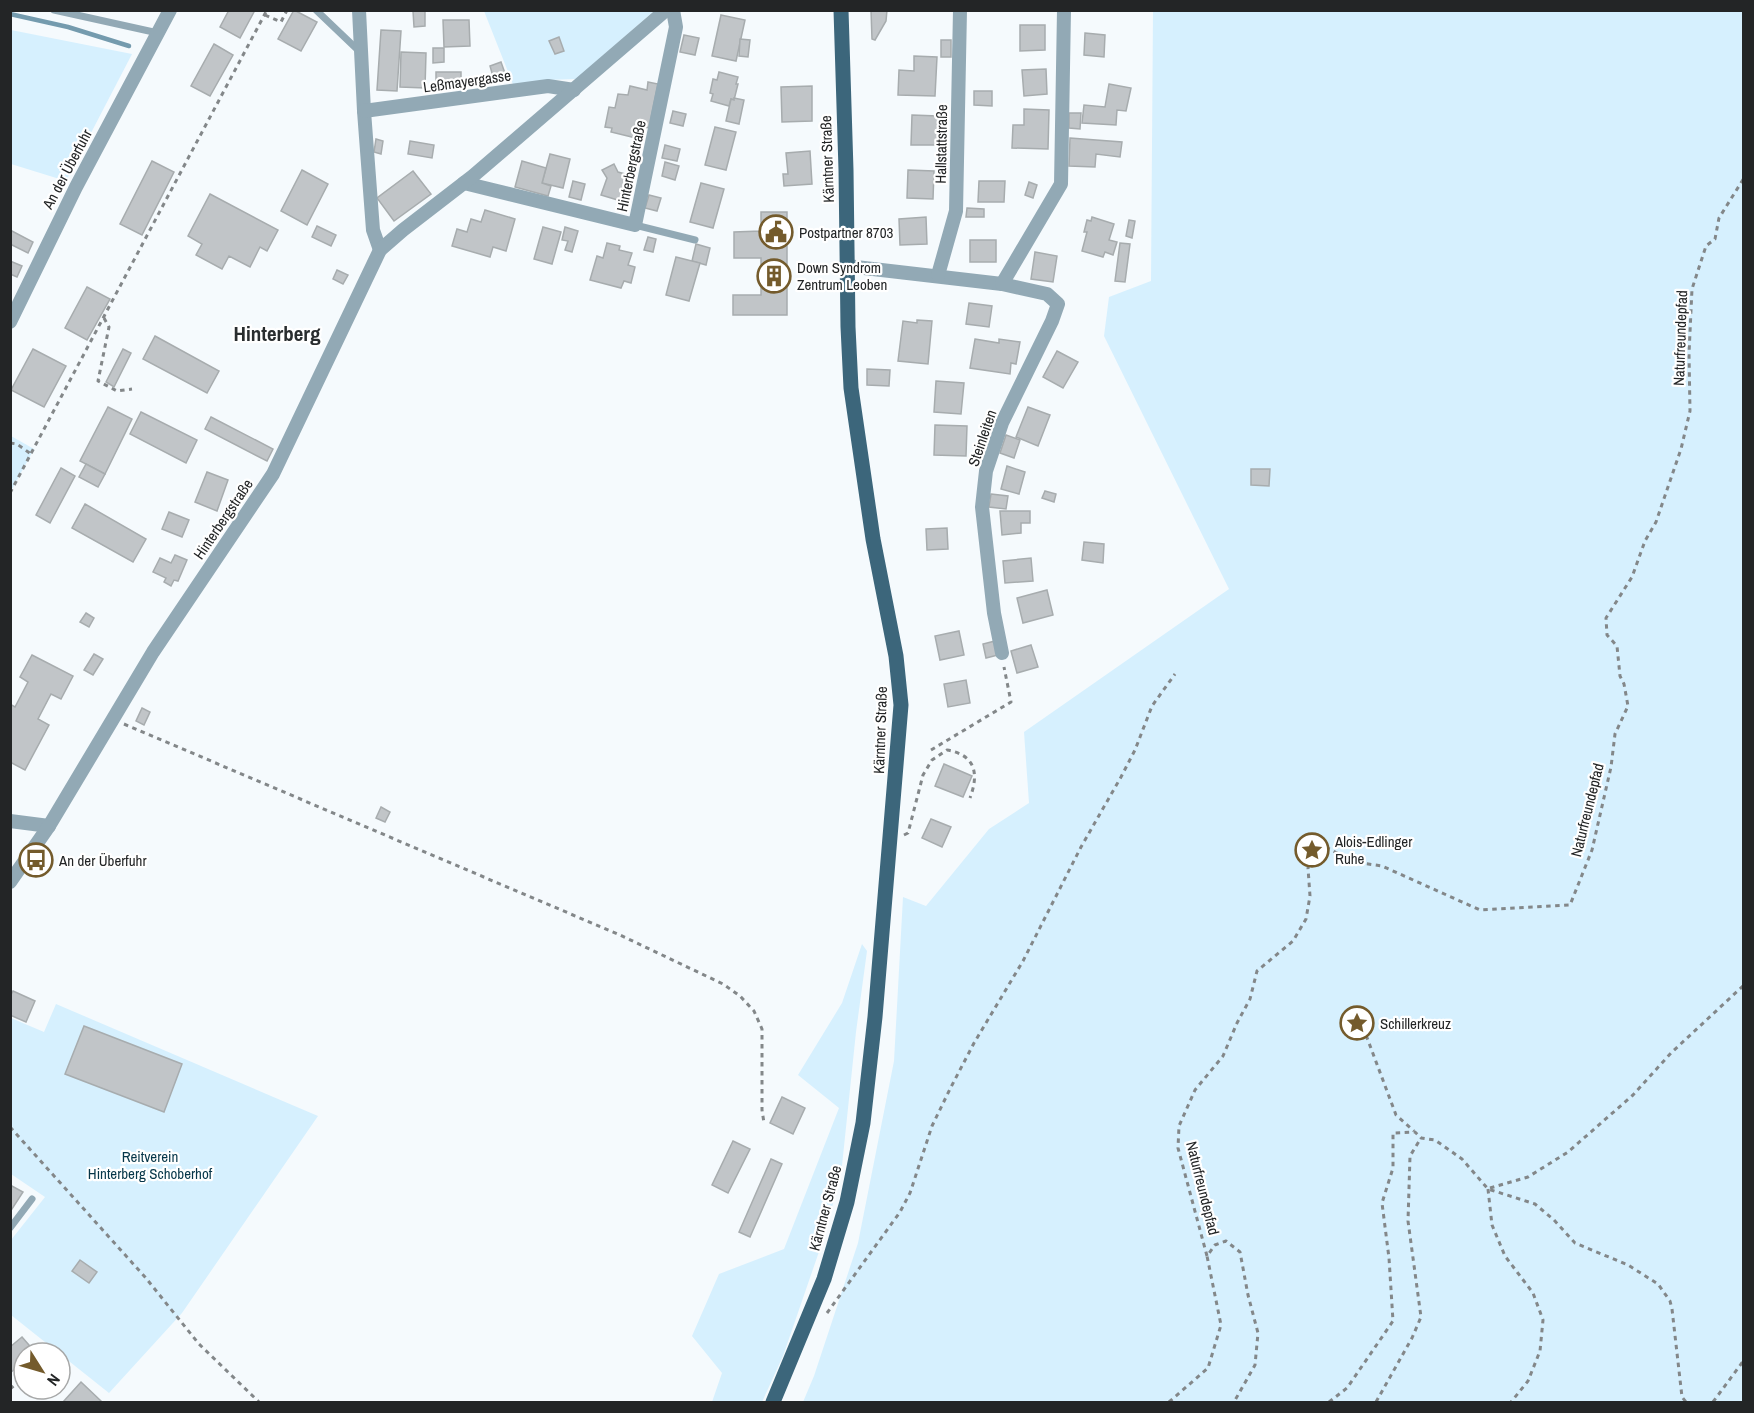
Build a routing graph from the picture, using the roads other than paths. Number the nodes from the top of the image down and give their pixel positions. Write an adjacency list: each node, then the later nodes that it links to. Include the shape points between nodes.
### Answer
1 (54, 10): 10 (lane)
2 (170, 10): 10 (street, An der Überfuhr)
3 (316, 10): 11 (lane)
4 (359, 10): 11 (street)
5 (666, 10): 12 (street, Hinterbergstraße)
6 (673, 10): 15 (street, Hinterbergstraße, via 676,27)
7 (841, 10): 18 (main road, Kärntner Straße)
8 (960, 10): 19 (street, Hallstattstraße, via 956,211)
9 (1064, 10): 20 (street, via 1061,184)
10 (158, 33): 21 (street, An der Überfuhr)
11 (361, 53): 13 (street)
12 (574, 90): 13 (street, Leßmayergasse, via 548,86); 14 (street, Hinterbergstraße)
13 (363, 111): 17 (street, via 373,230)
14 (464, 183): 15 (street, Hinterbergstraße); 17 (street, Hinterbergstraße)
15 (635, 225): 16 (lane)
16 (695, 240)
17 (380, 250): 24 (street, Hinterbergstraße, via 273,474 153,652)
18 (847, 266): 19 (street, Steinleiten); 28 (main road, Kärntner Straße, via 851,387 873,539 900,680 900,717 863,1122 848,1202 824,1279)
19 (938, 276): 20 (street, Steinleiten)
20 (1002, 285): 22 (street, Steinleiten, via 1047,294 1058,304 1002,423 986,471 982,507)
21 (10, 322)
22 (1002, 653)
23 (10, 821): 24 (street)
24 (49, 826): 25 (street, Hinterbergstraße)
25 (10, 882)
26 (32, 1199): 27 (lane)
27 (10, 1228)
28 (773, 1402)

